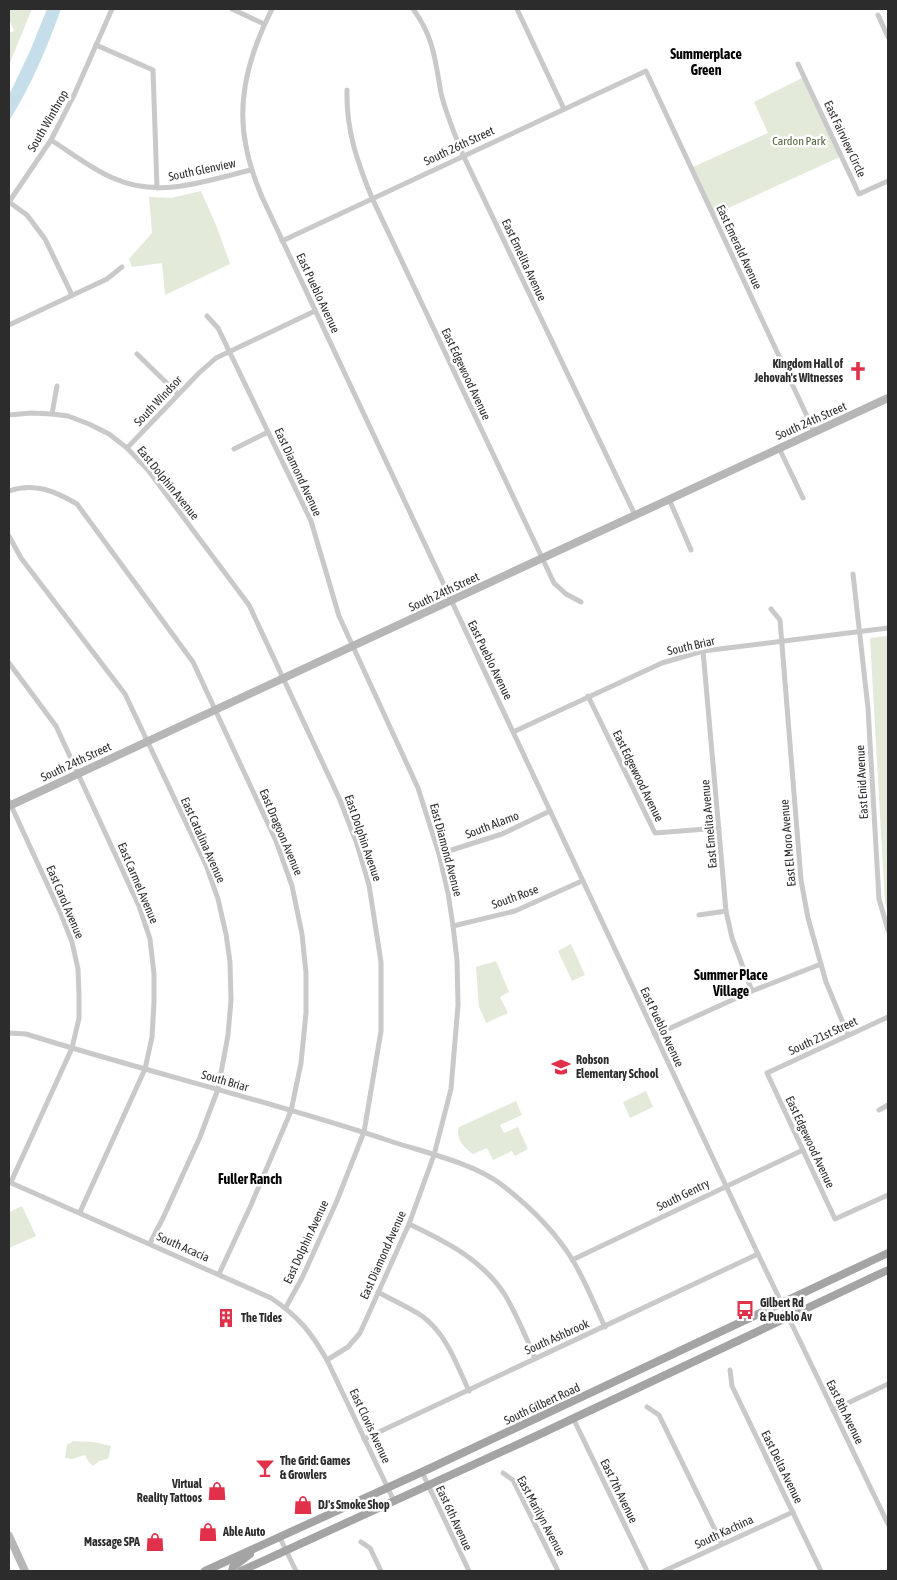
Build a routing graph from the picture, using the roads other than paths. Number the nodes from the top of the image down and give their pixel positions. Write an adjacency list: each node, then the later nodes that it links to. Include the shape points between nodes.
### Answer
1 (112, 9): 9 (street, South Winthrop)
2 (232, 9): 7 (street)
3 (272, 9): 7 (street, East Pueblo Avenue)
4 (413, 9): 15 (street, East Emelita Avenue, via 429,35 444,102)
5 (518, 9): 13 (street)
6 (878, 15): 8 (street)
7 (264, 24): 16 (street, East Pueblo Avenue, via 244,101 244,137)
8 (888, 37)
9 (96, 45): 14 (street, South Winthrop); 18 (street, via 153,70)
10 (798, 64): 17 (street, East Fairview Circle, via 859,194)
11 (646, 71): 13 (street, South 26th Street); 35 (street, East Emerald Avenue)
12 (347, 90): 19 (street, East Edgewood Avenue, via 346,112 356,159)
13 (564, 109): 15 (street, South 26th Street)
14 (51, 140): 18 (street, South Glenview, via 111,178 133,186); 20 (street, South Winthrop)
15 (463, 155): 19 (street, South 26th Street); 42 (street, East Emelita Avenue)
16 (251, 170): 18 (street, South Glenview, via 190,186); 21 (street, East Pueblo Avenue)
17 (888, 181)
18 (157, 188)
19 (372, 198): 21 (street, South 26th Street); 45 (street, East Edgewood Avenue)
20 (9, 202): 23 (street, via 27,215 45,239)
21 (282, 241): 24 (street, East Pueblo Avenue)
22 (122, 266): 23 (street, via 107,278)
23 (72, 295): 26 (street)
24 (316, 311): 27 (street, South Windsor); 47 (street, East Pueblo Avenue)
25 (207, 316): 27 (street, East Diamond Avenue, via 218,328)
26 (9, 324)
27 (229, 352): 30 (street, South Windsor, via 216,358); 34 (street, East Diamond Avenue)
28 (137, 354): 30 (street)
29 (57, 386): 32 (street)
30 (178, 394): 36 (street, South Windsor)
31 (888, 399): 35 (street, South 24th Street)
32 (52, 414): 33 (street); 36 (street, via 89,424)
33 (9, 415)
34 (268, 432): 38 (street); 53 (street, East Diamond Avenue, via 311,520 339,616)
35 (814, 432): 37 (street, South 24th Street)
36 (127, 448): 56 (street, East Dolphin Avenue, via 148,470 249,605)
37 (778, 448): 40 (street); 41 (street, South 24th Street)
38 (234, 449)
39 (9, 491): 58 (street, East Dragoon Avenue, via 24,486 40,488 58,493 77,504 193,662)
40 (803, 498)
41 (668, 500): 42 (street, South 24th Street); 44 (street)
42 (635, 515): 45 (street, South 24th Street)
43 (9, 536): 60 (street, East Catalina Avenue, via 21,558 125,694)
44 (691, 550)
45 (542, 559): 47 (street, South 24th Street); 48 (street, East Edgewood Avenue, via 554,583)
46 (854, 574): 51 (street, East Enid Avenue)
47 (450, 602): 53 (street, South 24th Street); 59 (street, East Pueblo Avenue)
48 (581, 602)
49 (771, 610): 52 (street, East El Moro Avenue, via 780,620)
50 (888, 628): 51 (street, South Briar)
51 (861, 632): 52 (street, South Briar); 70 (street, East Enid Avenue, via 879,899)
52 (781, 642): 54 (street, South Briar); 71 (street, East El Moro Avenue, via 801,880)
53 (352, 646): 56 (street, South 24th Street); 65 (street, East Diamond Avenue, via 418,788)
54 (703, 651): 57 (street, South Briar, via 662,663); 64 (street, East Emelita Avenue)
55 (9, 663): 61 (street, East Carmel Avenue, via 56,726)
56 (282, 678): 58 (street, South 24th Street); 84 (street, East Dolphin Avenue, via 340,800 357,844 376,923 381,962 381,1031)
57 (588, 696): 59 (street, South Briar); 64 (street, East Edgewood Avenue, via 655,833)
58 (215, 711): 60 (street, South 24th Street); 83 (street, East Dragoon Avenue, via 276,841 292,886 302,934 306,1013 301,1063)
59 (513, 732): 63 (street, East Pueblo Avenue)
60 (148, 741): 61 (street, South 24th Street); 80 (street, East Catalina Avenue, via 206,865 226,934 231,1000)
61 (79, 773): 62 (street, South 24th Street); 78 (street, East Carmel Avenue, via 139,906 150,939 154,1002 152,1037)
62 (9, 804): 77 (street, East Carol Avenue, via 62,914 74,951 79,1010)
63 (550, 811): 65 (street, South Alamo, via 502,834); 66 (street, East Pueblo Avenue)
64 (720, 828): 67 (street, East Emelita Avenue)
65 (439, 854): 69 (street, East Diamond Avenue)
66 (582, 881): 69 (street, South Rose, via 515,911); 75 (street, East Pueblo Avenue)
67 (726, 911): 68 (street); 72 (street, East Emelita Avenue, via 732,938)
68 (699, 915)
69 (453, 926): 86 (street, East Diamond Avenue, via 458,1005 455,1048 451,1089)
70 (888, 930)
71 (821, 964): 72 (street); 76 (street, East El Moro Avenue)
72 (752, 992): 75 (street)
73 (888, 1016): 76 (street, South 21st Street)
74 (9, 1033): 77 (street, South Briar, via 26,1034)
75 (655, 1035): 88 (street, East Pueblo Avenue)
76 (848, 1035): 79 (street, South 21st Street)
77 (72, 1048): 78 (street, South Briar); 87 (street, East Carol Avenue)
78 (145, 1069): 80 (street, South Briar); 90 (street, East Carmel Avenue)
79 (767, 1073): 85 (street, East Edgewood Avenue)
80 (218, 1089): 83 (street, South Briar); 92 (street, East Catalina Avenue, via 200,1137)
81 (888, 1105): 82 (street)
82 (879, 1110)
83 (291, 1111): 84 (street, South Briar); 97 (street, East Dragoon Avenue)
84 (364, 1132): 86 (street, South Briar); 100 (street, East Dolphin Avenue, via 336,1203)
85 (803, 1150): 88 (street, South Gentry); 89 (street, East Edgewood Avenue, via 835,1219)
86 (434, 1155): 91 (street, East Diamond Avenue); 95 (street, via 500,1183 551,1231)
87 (10, 1182): 90 (street, South Acacia)
88 (726, 1186): 93 (street, East Pueblo Avenue); 95 (street, South Gentry)
89 (888, 1195)
90 (80, 1212): 92 (street, South Acacia)
91 (409, 1224): 98 (street, East Diamond Avenue); 103 (street, via 442,1239 483,1270 504,1294)
92 (150, 1243): 97 (street, South Acacia)
93 (758, 1254): 99 (street, East Pueblo Avenue); 102 (street, South Ashbrook)
94 (888, 1254): 99 (main road, South Gilbert Road)
95 (572, 1260): 102 (street)
96 (888, 1270): 101 (main road)
97 (219, 1274): 100 (street, South Acacia)
98 (378, 1292): 104 (street, East Diamond Avenue, via 360,1333 348,1347); 107 (street, via 423,1317 437,1330)
99 (783, 1306): 101 (street, East 8th Avenue); 112 (main road, South Gilbert Road)
100 (286, 1308): 104 (street, South Acacia, via 308,1329)
101 (788, 1316): 109 (street, East 8th Avenue); 110 (main road)
102 (605, 1327): 103 (street, South Ashbrook)
103 (534, 1358): 107 (street, South Ashbrook)
104 (327, 1360): 111 (street, East Clovis Avenue)
105 (730, 1370): 117 (street, East Delta Avenue, via 732,1386)
106 (888, 1384): 109 (street)
107 (469, 1391): 111 (street, South Ashbrook)
108 (648, 1407): 122 (street, via 659,1415)
109 (833, 1410): 118 (street, East 8th Avenue)
110 (573, 1418): 114 (main road); 133 (street, East 7th Avenue)
111 (364, 1439): 115 (street, East Clovis Avenue)
112 (422, 1472): 114 (street, East 6th Avenue); 115 (main road, South Gilbert Road)
113 (503, 1472): 132 (street, East Marilyn Avenue, via 513,1480)
114 (428, 1486): 116 (main road); 131 (street, East 6th Avenue)
115 (388, 1488): 116 (street, East Clovis Avenue); 120 (main road, South Gilbert Road)
116 (394, 1502): 124 (main road)
117 (793, 1512): 122 (street, South Kachina); 135 (street, East Delta Avenue)
118 (888, 1524)
119 (9, 1536): 125 (street)
120 (280, 1538): 123 (main road, South Gilbert Road); 124 (street)
121 (361, 1542): 130 (street, via 370,1548)
122 (722, 1544): 134 (street, South Kachina)
123 (255, 1548): 126 (main road, South Gilbert Road); 127 (main road)
124 (286, 1551): 128 (main road); 129 (street)
125 (25, 1571)
126 (208, 1571)
127 (232, 1571)
128 (241, 1571)
129 (296, 1571)
130 (381, 1571)
131 (469, 1571)
132 (558, 1571)
133 (646, 1571)
134 (664, 1571)
135 (821, 1571)

